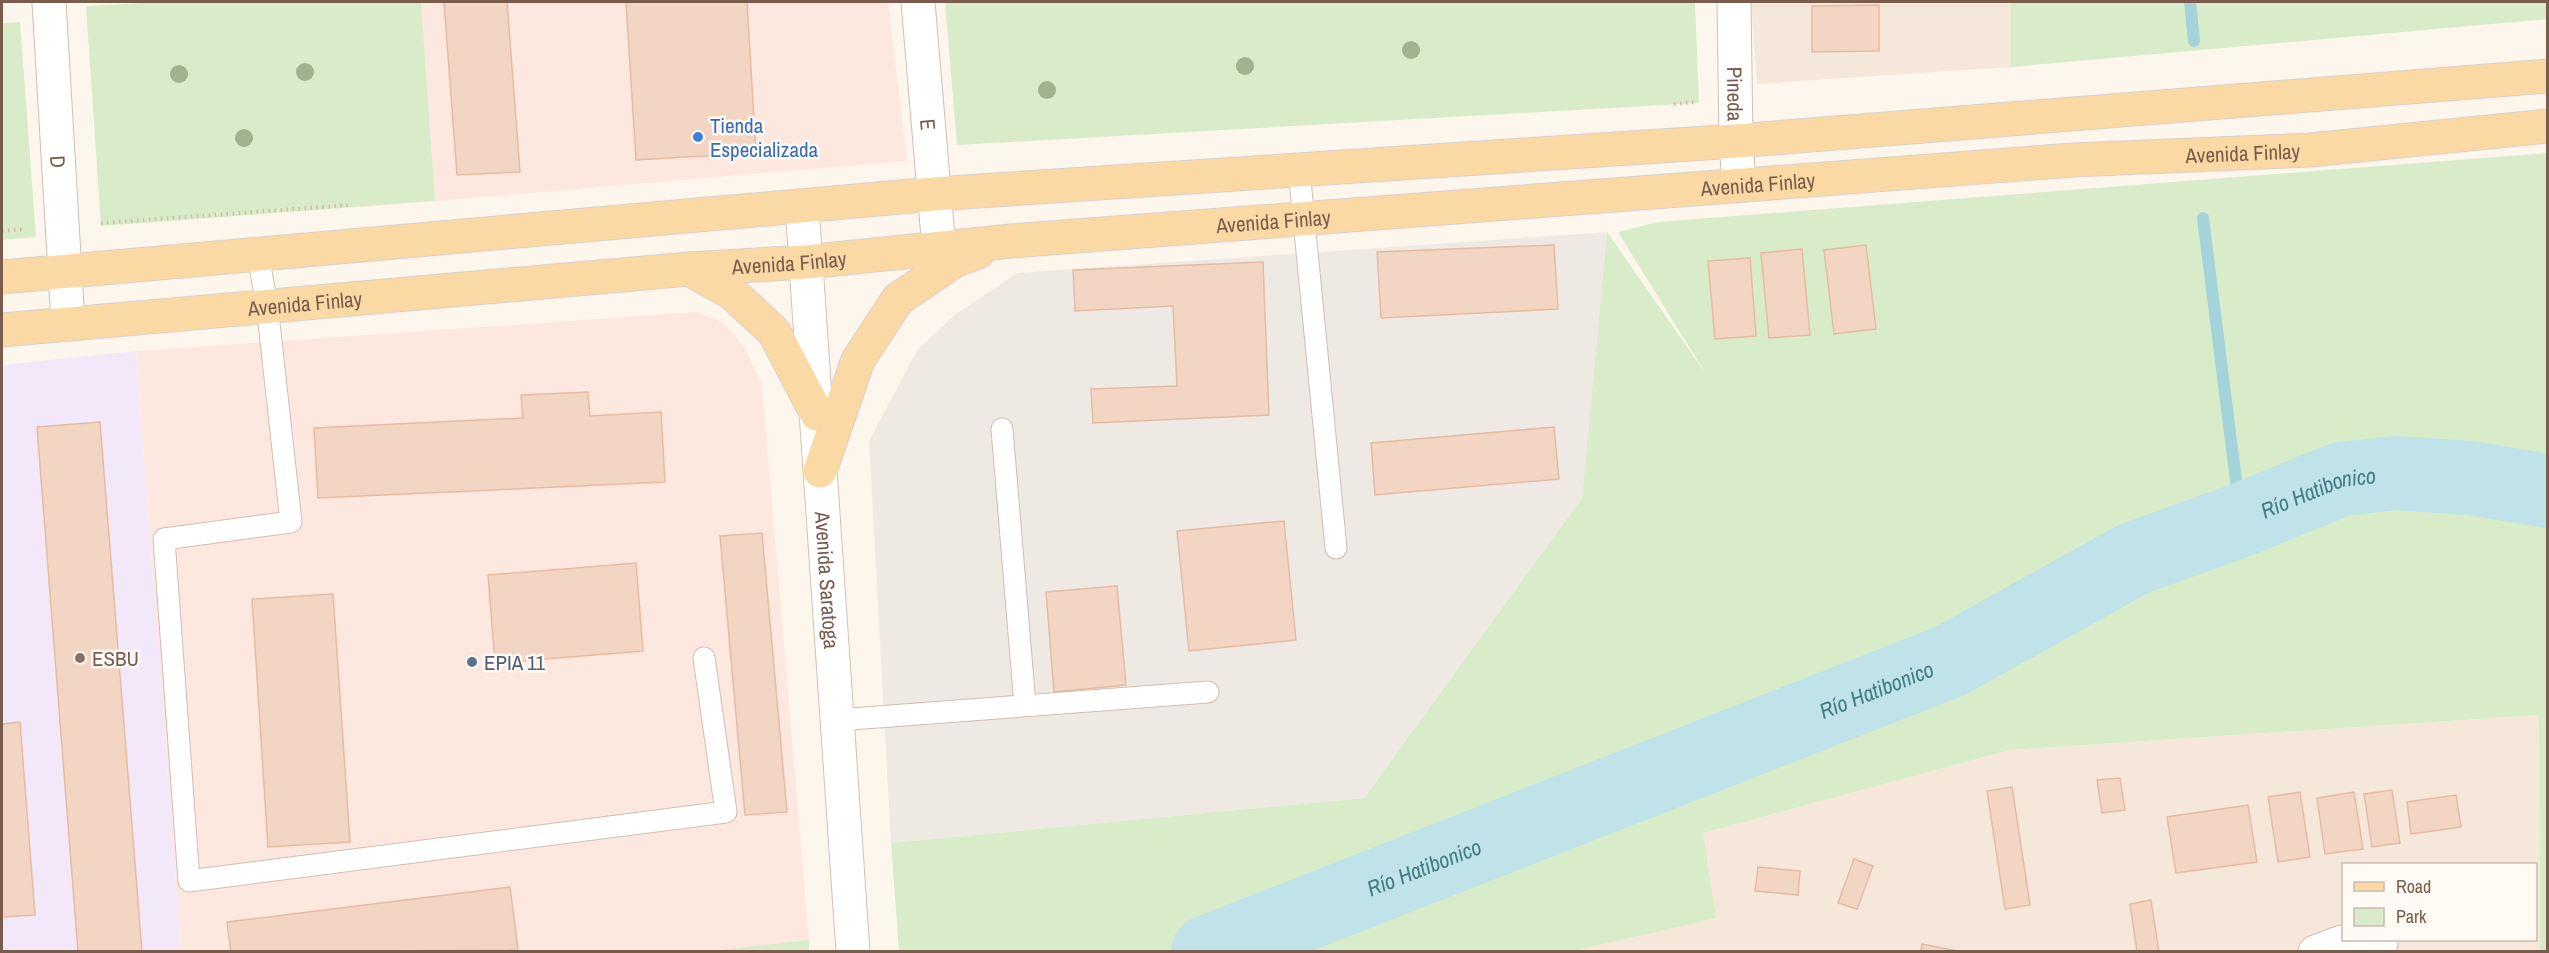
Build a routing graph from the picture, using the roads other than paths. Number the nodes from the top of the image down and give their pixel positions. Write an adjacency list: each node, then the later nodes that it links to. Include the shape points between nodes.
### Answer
1 (49, 2): 17 (street, D)
2 (918, 2): 9 (street, E)
3 (1734, 2): 6 (street, Pineda)
4 (2547, 76): 6 (main road, Avenida Finlay)
5 (2547, 126): 8 (main road, Avenida Finlay, via 2310,150 2073,160)
6 (1736, 141): 7 (main road, Avenida Finlay); 8 (street, Pineda)
7 (1299, 170): 9 (main road, Avenida Finlay); 11 (lane)
8 (1739, 184): 11 (main road, Avenida Finlay)
9 (934, 194): 10 (main road, Avenida Finlay); 13 (street, E)
10 (802, 207): 14 (main road, Avenida Finlay); 15 (street, Avenida Saratoga)
11 (1303, 218): 12 (main road, Avenida Finlay); 25 (lane)
12 (1011, 241): 13 (main road, Avenida Finlay); 24 (main road, via 956,260 898,299 858,360)
13 (939, 249): 15 (main road, Avenida Finlay)
14 (258, 255): 17 (main road, Avenida Finlay); 19 (lane)
15 (806, 262): 16 (main road, Avenida Finlay); 22 (street, Avenida Saratoga)
16 (689, 269): 19 (main road, Avenida Finlay); 22 (main road, via 732,293 774,332)
17 (65, 272): 18 (main road, Avenida Finlay); 20 (street, D)
18 (2, 277)
19 (267, 305): 20 (main road, Avenida Finlay); 26 (lane, via 291,522 164,538 189,881 726,813)
20 (68, 324): 21 (main road, Avenida Finlay)
21 (2, 330)
22 (817, 414): 24 (street, Avenida Saratoga)
23 (1002, 429): 28 (lane)
24 (820, 471): 29 (street, Avenida Saratoga)
25 (1336, 548)
26 (704, 658)
27 (1208, 692): 28 (lane)
28 (1025, 705): 29 (lane)
29 (838, 720): 31 (street, Avenida Saratoga)
30 (2381, 944): 32 (street, via 2342,942)
31 (853, 946)
32 (2315, 951)

